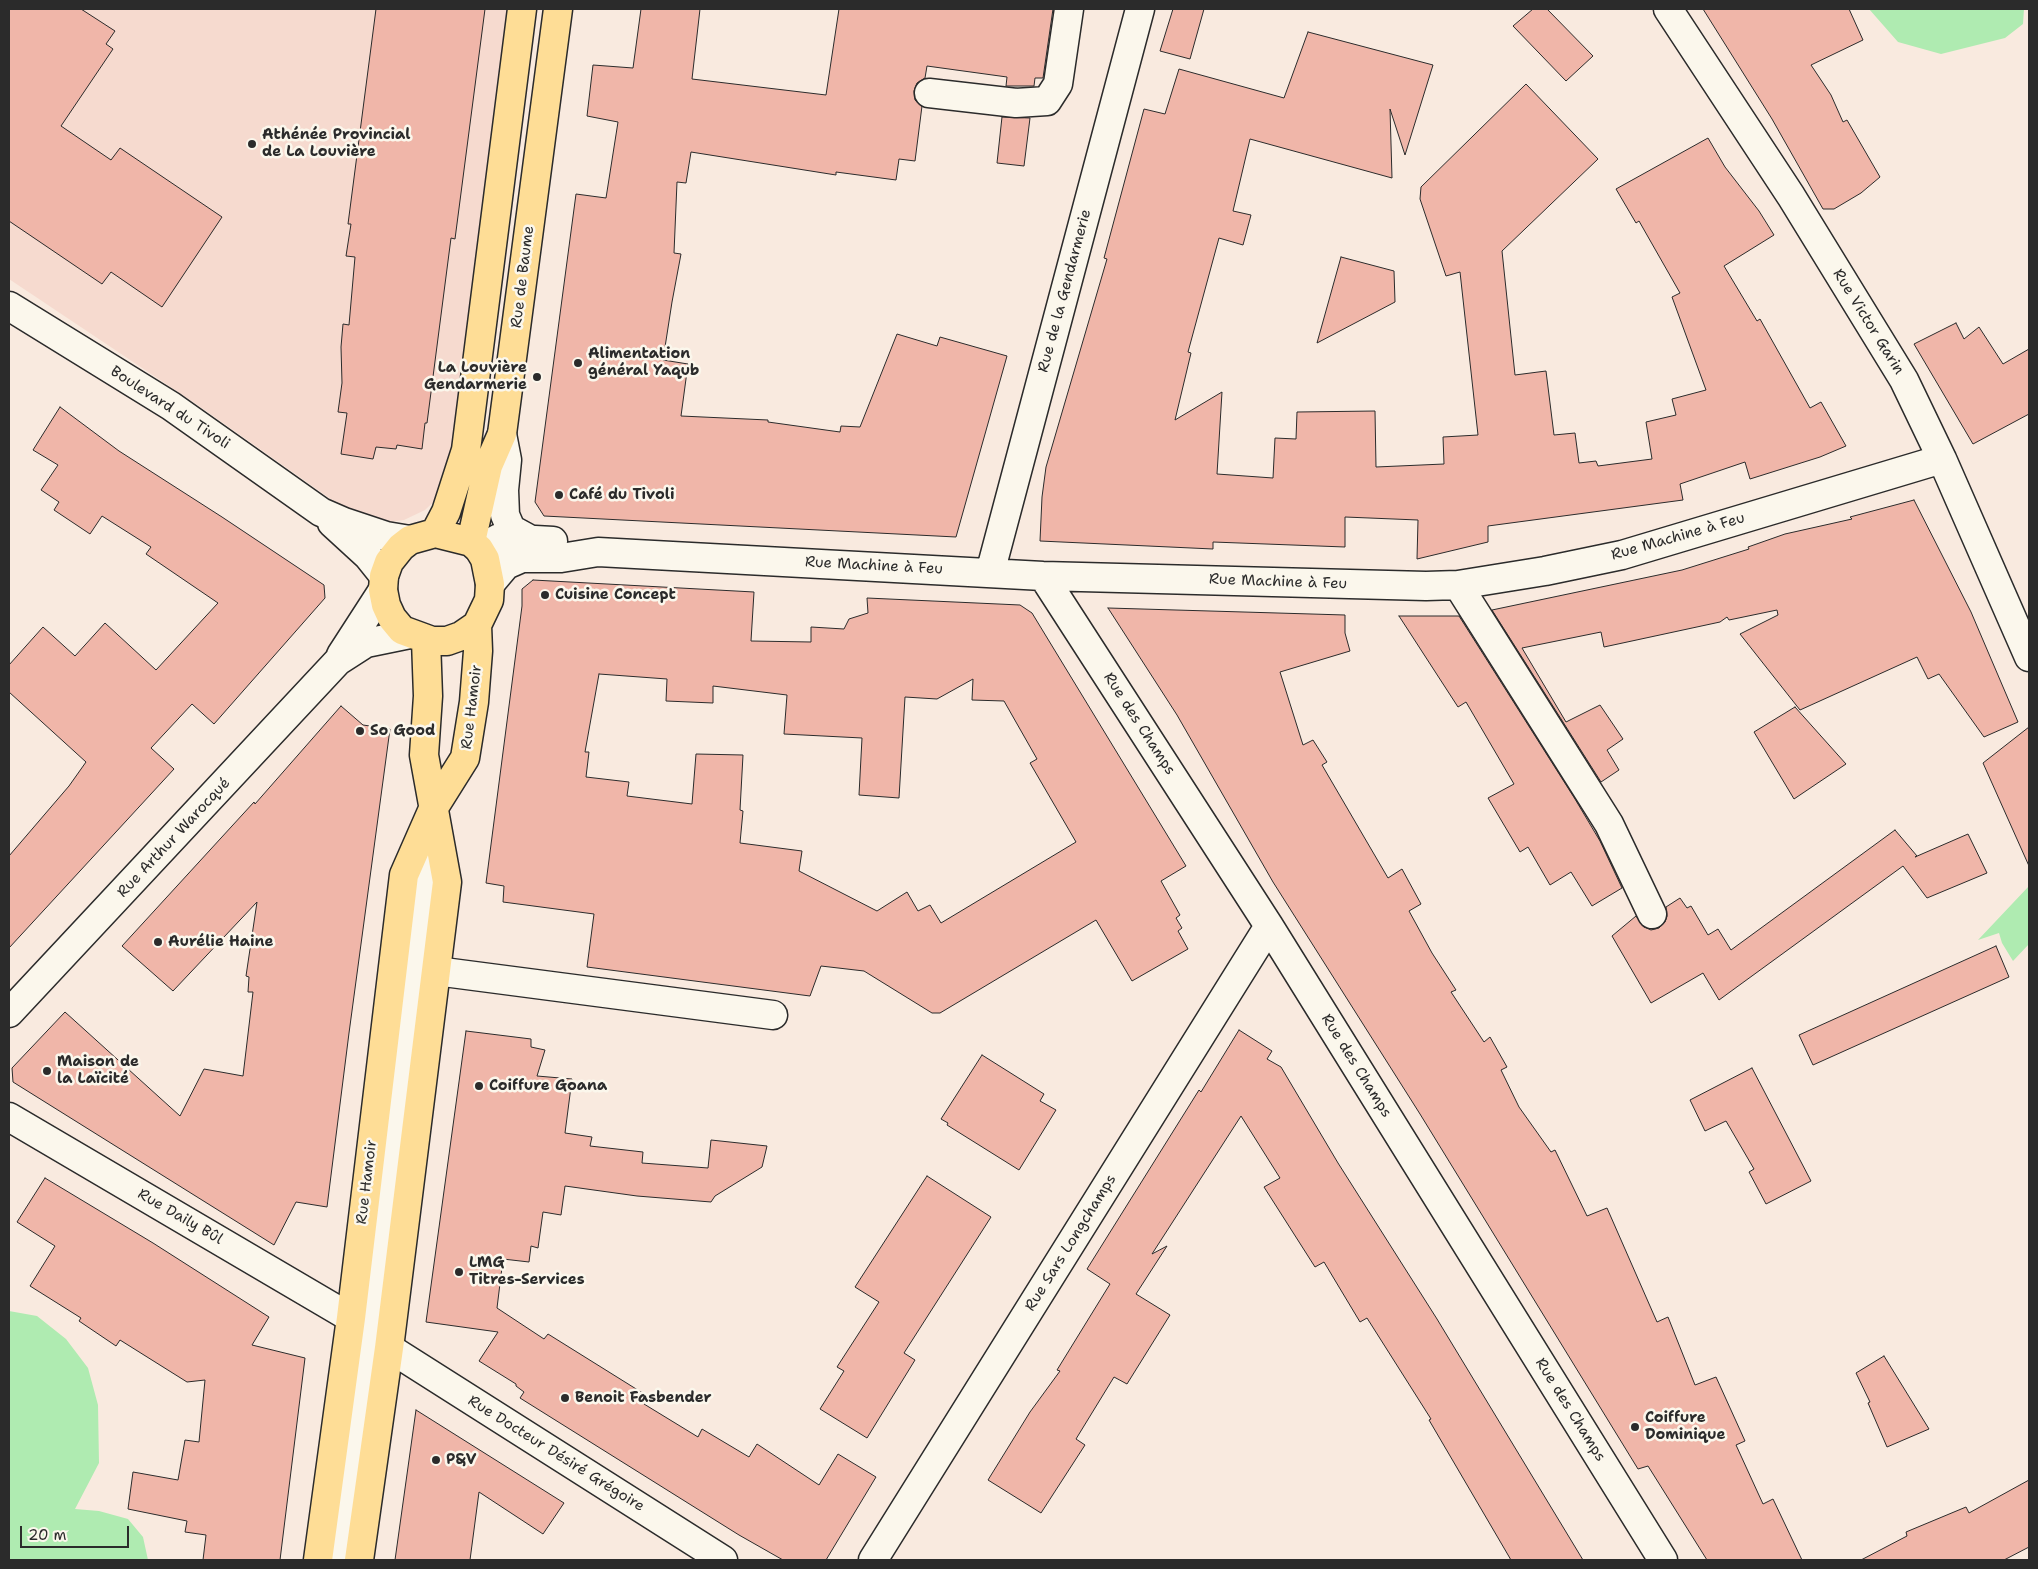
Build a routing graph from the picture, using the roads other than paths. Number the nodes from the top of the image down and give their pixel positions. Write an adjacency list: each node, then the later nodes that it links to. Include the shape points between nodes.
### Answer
1 (522, 9): 11 (main road, via 466,450)
2 (558, 9): 8 (main road, Rue de Baume)
3 (1069, 9): 6 (street, via 1058,84 1047,101 1016,103)
4 (1140, 9): 16 (street, Rue de la Gendarmerie)
5 (1668, 9): 9 (street, Rue Victor Garin, via 1791,196 1904,380)
6 (929, 92)
7 (9, 306): 10 (street, Boulevard du Tivoli, via 171,406)
8 (502, 434): 13 (street, via 507,460 505,515 511,529); 14 (main road, Rue de Baume, via 488,466)
9 (1942, 458): 20 (street, Rue Machine à Feu, via 1622,555); 23 (street, Rue Victor Garin)
10 (328, 516): 12 (street, Boulevard du Tivoli, via 386,536); 18 (street, Boulevard du Tivoli, via 331,523 368,556)
11 (436, 533): 12 (main road); 14 (main road)
12 (410, 540): 18 (main road, via 394,556)
13 (532, 541): 14 (street, Rue Machine à Feu, via 499,538); 15 (street, Rue Machine à Feu, via 563,541)
14 (475, 546): 19 (main road, via 484,559)
15 (598, 552): 16 (street, Rue Machine à Feu); 19 (street, Rue Machine à Feu, via 561,558 522,558 506,565)
16 (990, 572): 17 (street, Rue Machine à Feu)
17 (1043, 576): 20 (street, Rue Machine à Feu); 27 (street, Rue des Champs)
18 (383, 583): 22 (main road, via 386,605 392,618 402,630); 24 (street, Rue Arthur Warocqué, via 375,604)
19 (490, 584): 21 (main road, via 489,600)
20 (1458, 585): 26 (street, via 1609,824)
21 (477, 625): 22 (main road, via 447,641); 25 (main road, Rue Hamoir, via 474,702 465,758)
22 (418, 637): 24 (street, Rue Arthur Warocqué, via 366,643); 25 (main road, Rue Hamoir, via 428,696 424,755)
23 (2029, 657)
24 (338, 661): 29 (street, Rue Arthur Warocqué)
25 (433, 810): 28 (main road, Rue Hamoir, via 447,882); 32 (main road, Rue Hamoir, via 404,875); 35 (street, Rue Hamoir)
26 (1652, 914)
27 (1269, 926): 38 (street, Rue Sars Longchamps); 39 (street, Rue des Champs)
28 (436, 972): 30 (street); 33 (main road, Rue Hamoir)
29 (9, 1013)
30 (773, 1015)
31 (9, 1117): 32 (street, Rue Daily Bûl)
32 (351, 1318): 34 (main road, Rue Hamoir)
33 (389, 1348): 36 (main road, Rue Hamoir); 37 (street, Rue Docteur Désiré Grégoire)
34 (318, 1560)
35 (336, 1560)
36 (359, 1560)
37 (723, 1560)
38 (873, 1560)
39 (1663, 1560)

